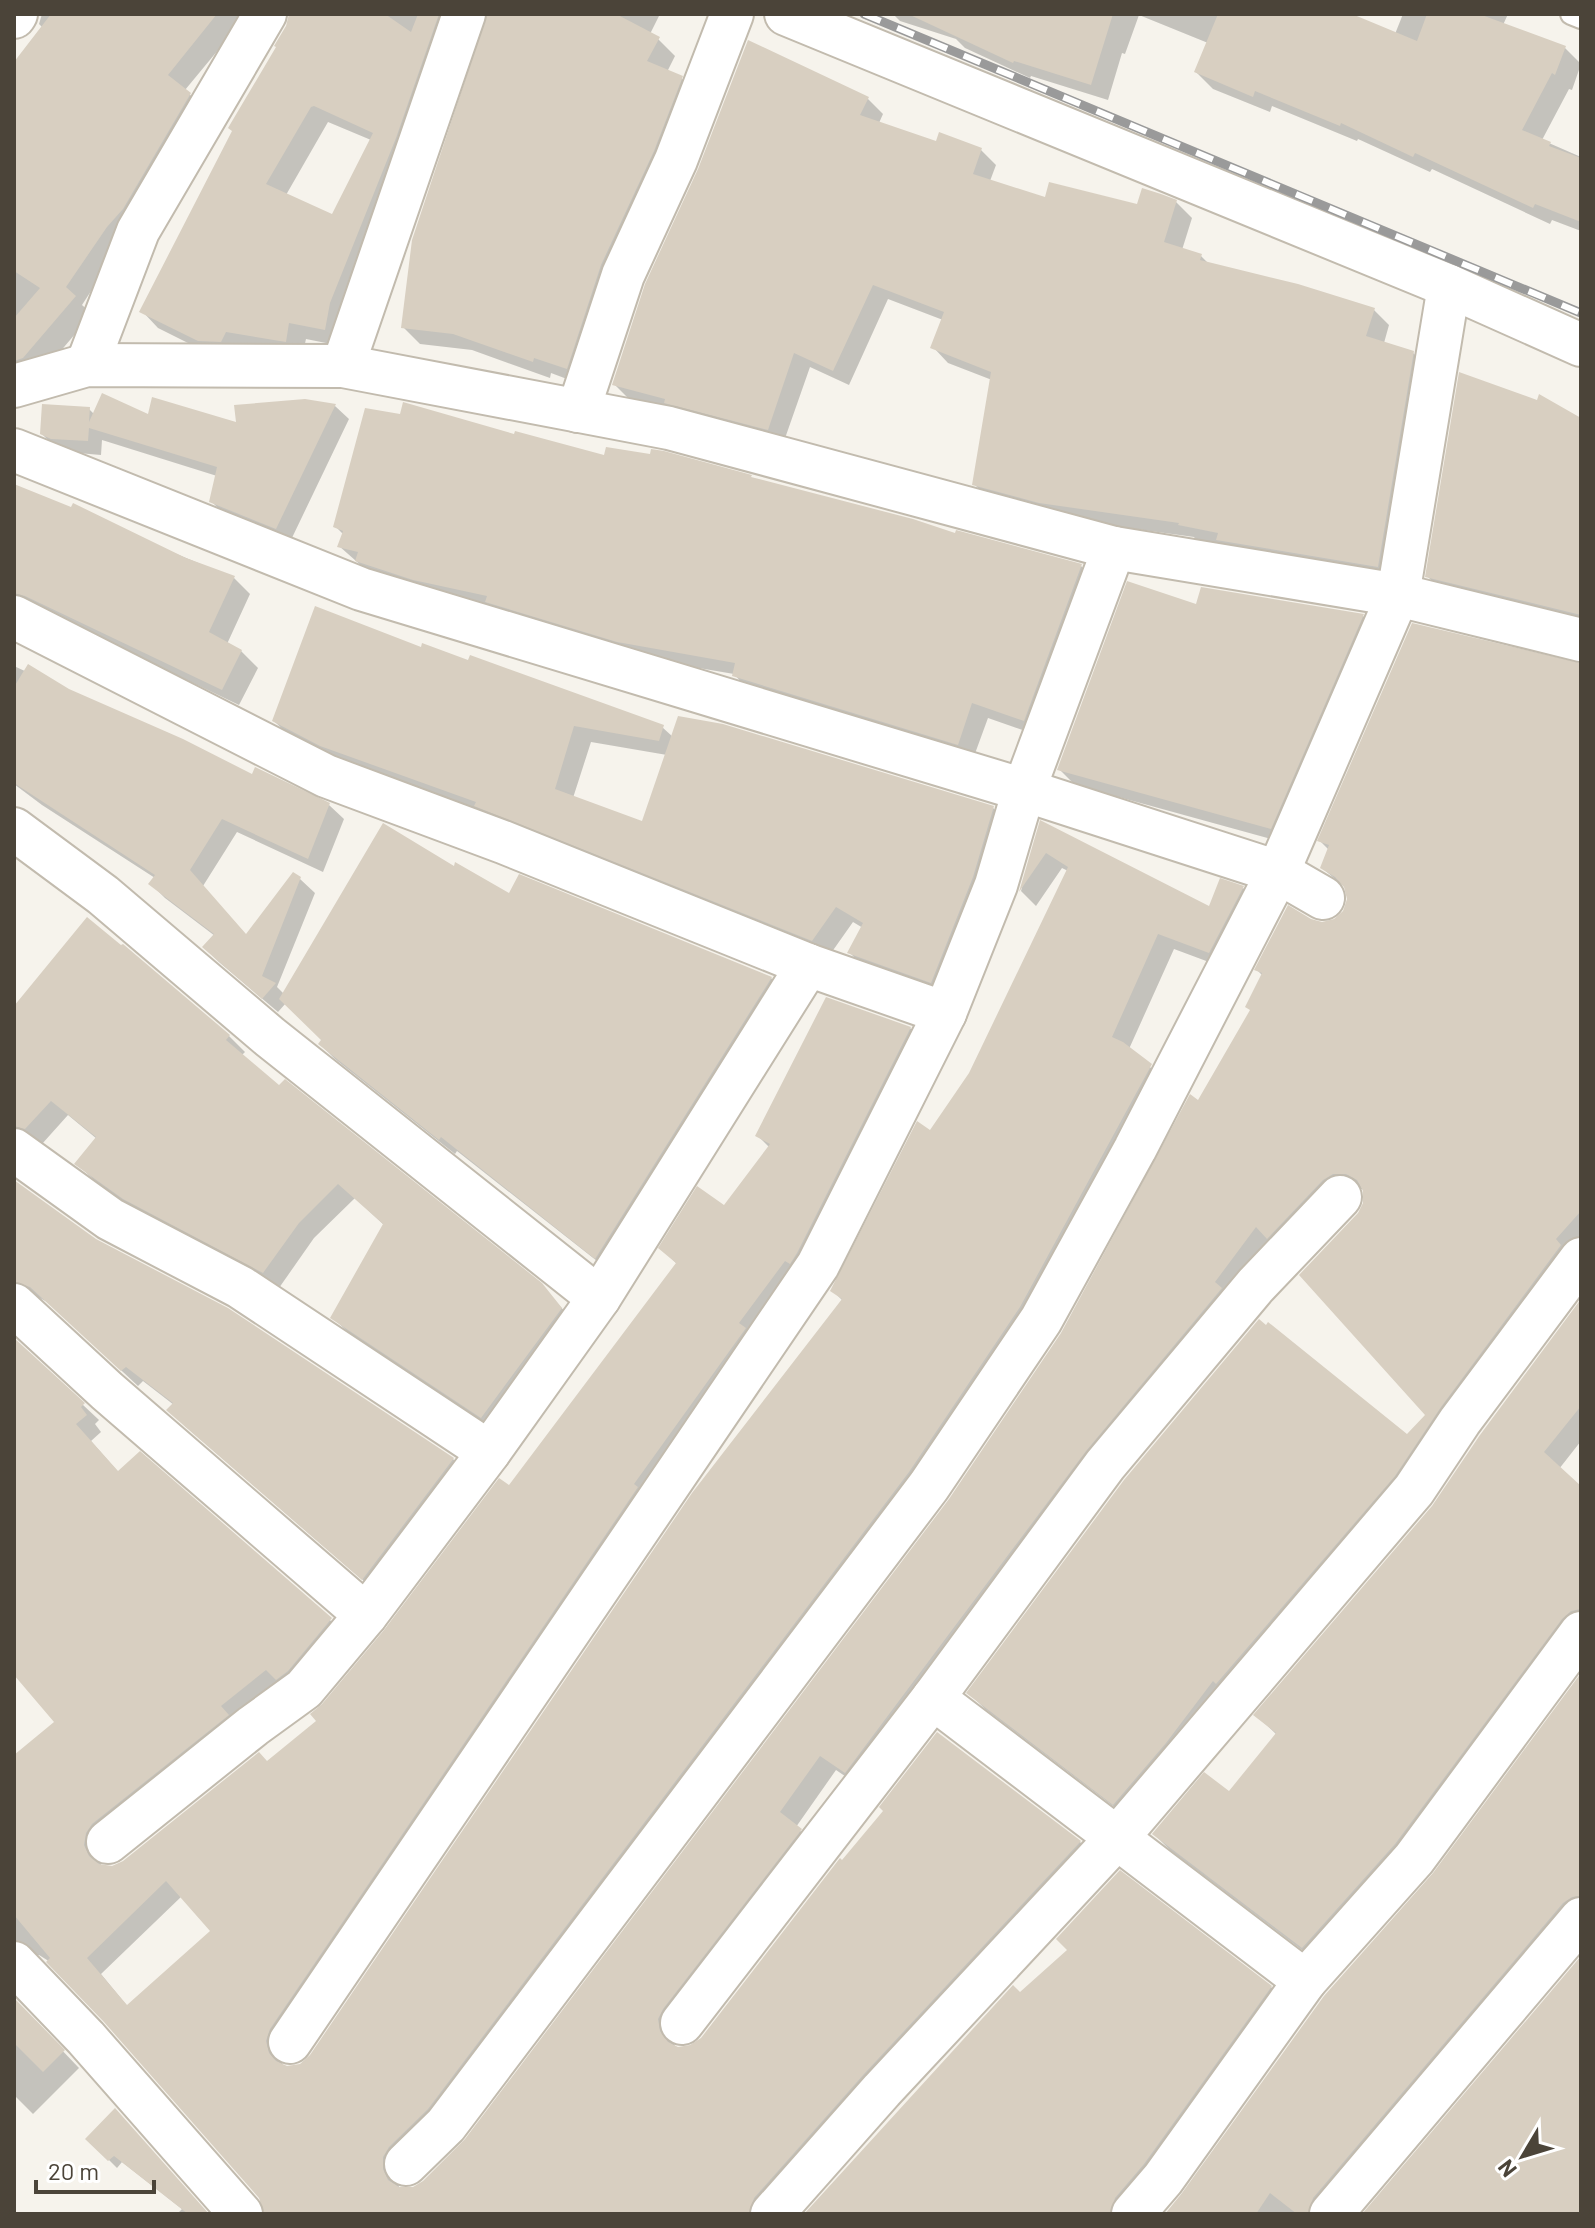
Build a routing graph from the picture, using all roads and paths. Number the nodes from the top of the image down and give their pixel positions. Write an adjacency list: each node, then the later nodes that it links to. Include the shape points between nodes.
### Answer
1 (265, 14): 9 (street, via 138,231)
2 (464, 14): 10 (street)
3 (732, 14): 12 (street, via 676,160 623,275)
4 (786, 14): 7 (street)
5 (1571, 14): 6 (lane)
6 (1581, 18)
7 (1449, 286): 8 (street); 15 (street)
8 (1581, 345)
9 (87, 365): 10 (street); 11 (street)
10 (343, 366): 12 (street)
11 (14, 386)
12 (578, 411): 14 (street, via 669,428)
13 (14, 450): 18 (street, via 361,589)
14 (1114, 548): 15 (street); 18 (street)
15 (1398, 595): 17 (street); 20 (street)
16 (14, 617): 22 (street, via 326,776)
17 (1581, 640)
18 (1024, 790): 20 (street); 23 (street, via 996,885)
19 (14, 829): 27 (street, via 103,895 281,1047)
20 (1278, 872): 21 (street); 40 (street, via 1033,1333 929,1486 446,2125)
21 (1323, 898)
22 (808, 965): 23 (street); 27 (street)
23 (945, 1013): 39 (street, via 818,1265)
24 (14, 1150): 29 (street, via 110,1219 240,1287)
25 (1340, 1197): 32 (street, via 1256,1285 1105,1465)
26 (1581, 1259): 33 (street, via 1414,1490)
27 (599, 1298): 29 (street)
28 (14, 1305): 30 (street)
29 (489, 1452): 30 (street)
30 (366, 1615): 34 (street, via 304,1689)
31 (1581, 1633): 37 (street, via 1414,1859)
32 (933, 1698): 33 (street); 38 (street)
33 (1116, 1839): 37 (street); 42 (street)
34 (108, 1842)
35 (1581, 1919): 44 (street)
36 (14, 1963): 41 (street)
37 (1305, 1981): 43 (street)
38 (682, 2023)
39 (290, 2042)
40 (406, 2164)
41 (241, 2214)
42 (772, 2214)
43 (1133, 2214)
44 (1331, 2214)

